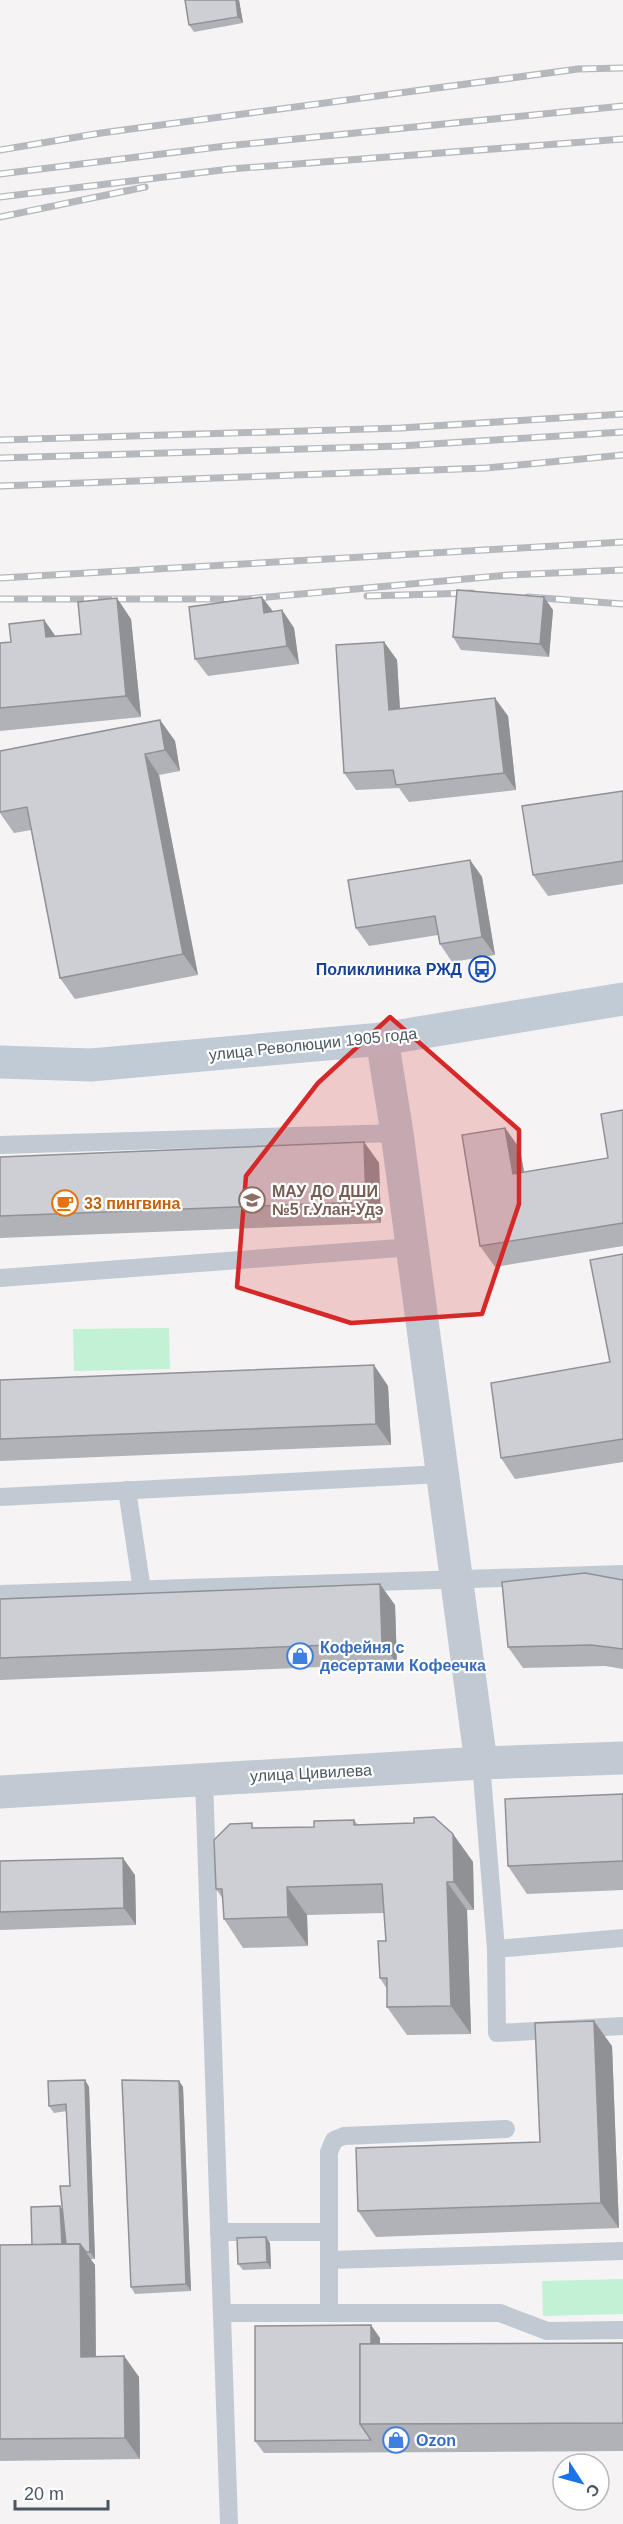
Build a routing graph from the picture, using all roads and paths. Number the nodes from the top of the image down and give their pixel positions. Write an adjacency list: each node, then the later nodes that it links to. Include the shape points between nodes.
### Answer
1 (623, 999): 2 (main road, улица Революции 1905 года)
2 (382, 1040): 3 (main road, улица Революции 1905 года, via 91,1065); 4 (street)
3 (0, 1062)
4 (397, 1134): 5 (lane); 6 (street)
5 (0, 1145)
6 (412, 1247): 7 (lane); 8 (street)
7 (0, 1278)
8 (442, 1474): 9 (lane); 12 (street)
9 (127, 1490): 10 (lane); 13 (lane)
10 (0, 1497)
11 (623, 1574): 12 (lane)
12 (457, 1581): 13 (lane); 16 (street)
13 (142, 1590): 14 (lane)
14 (0, 1594)
15 (623, 1758): 16 (street, улица Цивилева)
16 (481, 1763): 17 (street, улица Цивилева); 20 (lane)
17 (204, 1779): 18 (street, улица Цивилева); 23 (lane)
18 (0, 1792)
19 (623, 1938): 20 (lane)
20 (496, 1949): 21 (lane, via 497,2033)
21 (623, 2026)
22 (506, 2129): 24 (lane, via 344,2136 334,2140 329,2152)
23 (219, 2232): 24 (lane); 27 (lane)
24 (329, 2232): 26 (lane)
25 (623, 2251): 26 (lane)
26 (329, 2260): 28 (lane)
27 (222, 2313): 28 (lane); 30 (lane)
28 (329, 2313): 29 (lane, via 500,2313 547,2331)
29 (623, 2330)
30 (229, 2524)

